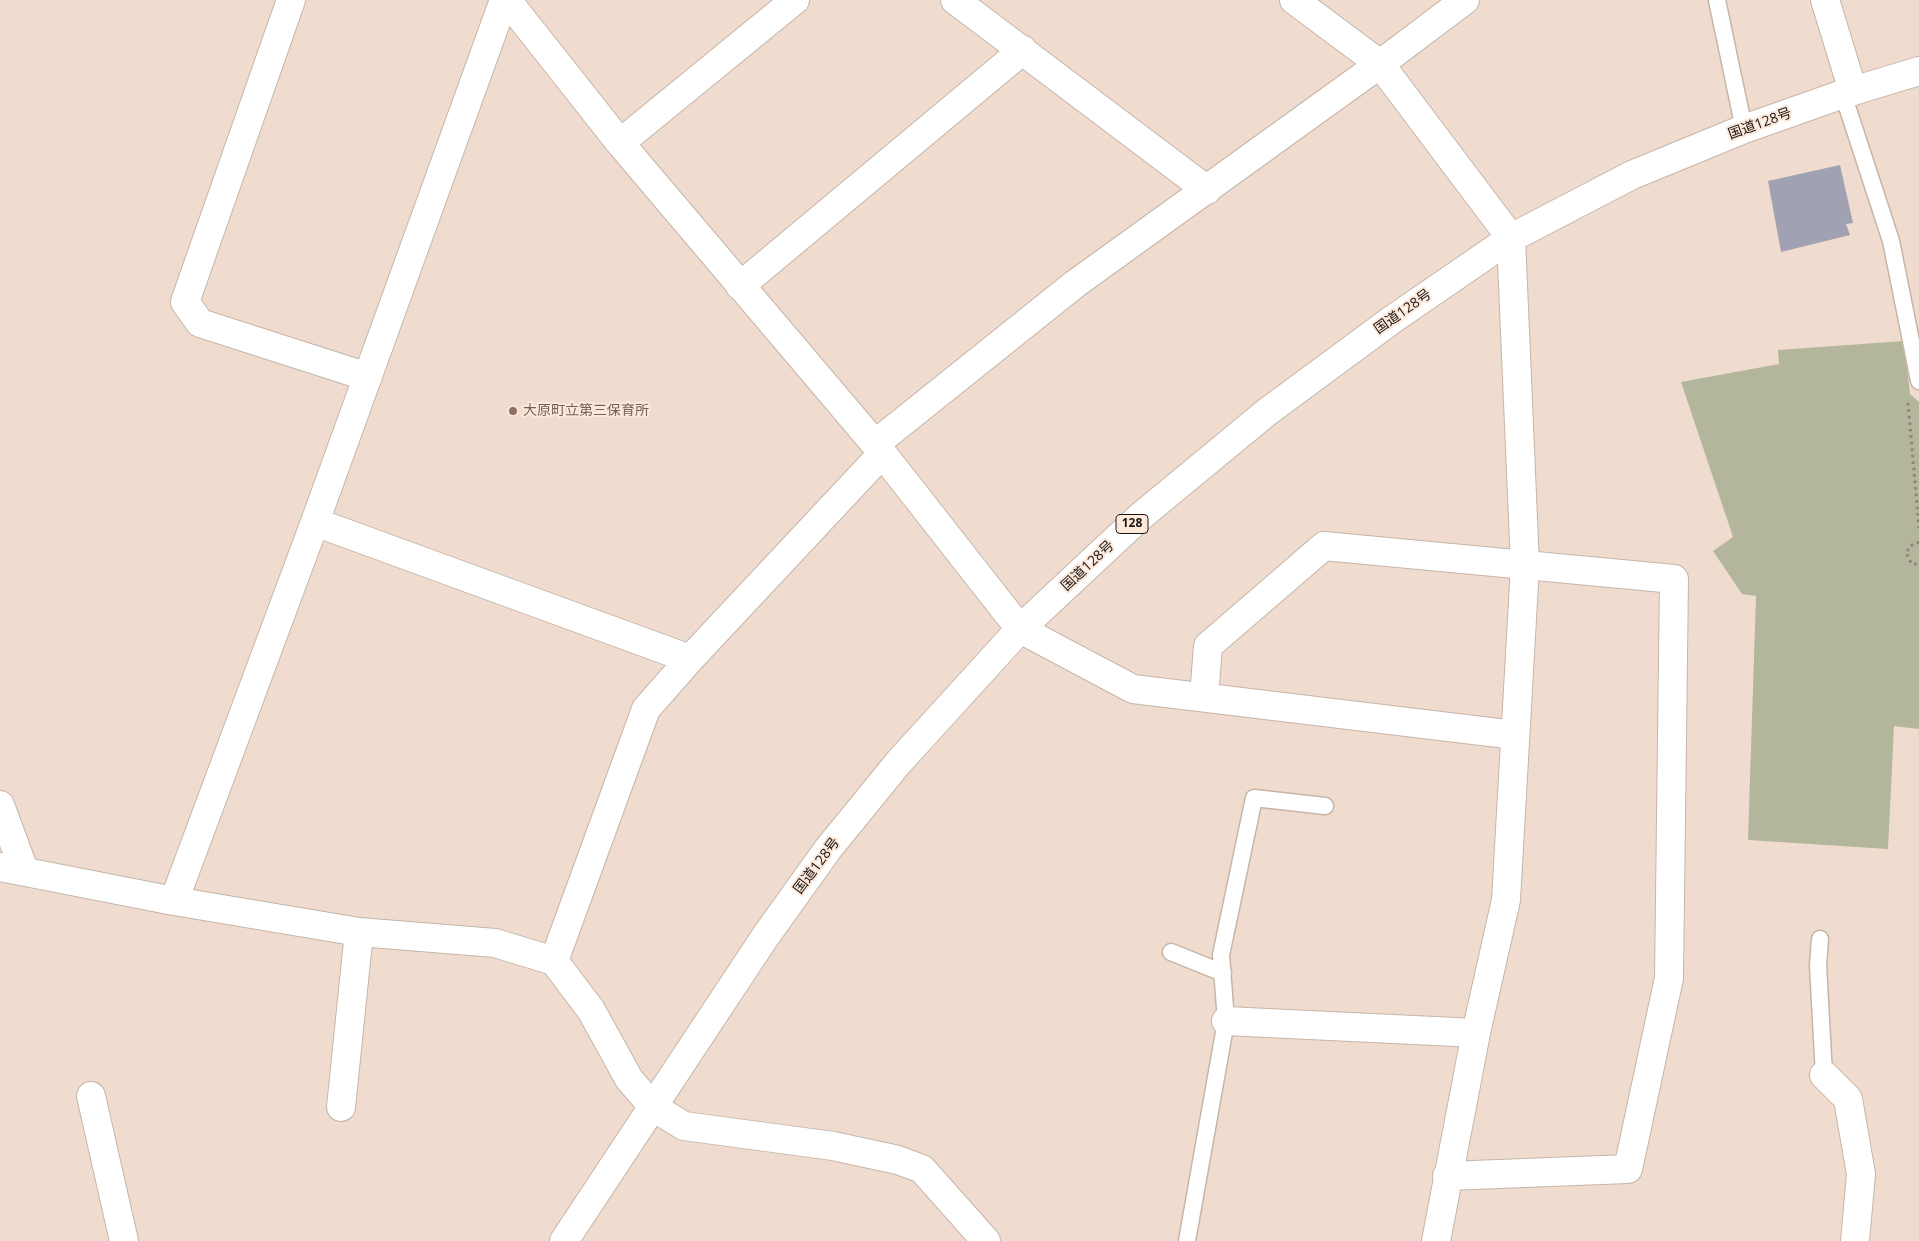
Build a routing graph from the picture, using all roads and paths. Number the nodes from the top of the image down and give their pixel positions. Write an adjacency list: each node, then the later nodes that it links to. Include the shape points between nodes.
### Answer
1 (291, 0): 18 (main road, via 185,302 200,323)
2 (505, 0): 14 (main road); 18 (main road)
3 (795, 0): 14 (main road)
4 (955, 0): 9 (main road)
5 (1294, 0): 10 (main road)
6 (1465, 0): 10 (main road)
7 (1718, 0): 13 (lane)
8 (1825, 0): 12 (main road)
9 (1023, 50): 15 (main road); 17 (main road)
10 (1380, 64): 15 (main road); 16 (main road)
11 (1919, 71): 12 (main road, 国道128号 / 128)
12 (1848, 93): 13 (main road, 国道128号 / 128); 19 (lane, via 1891,241)
13 (1744, 129): 16 (main road, 国道128号 / 128, via 1632,175)
14 (620, 144): 17 (main road)
15 (1207, 190): 21 (main road, via 1076,284)
16 (1511, 238): 25 (main road); 27 (main road, 国道128号 / 128, via 1393,319 1267,412 1141,516)
17 (740, 286): 21 (main road)
18 (368, 377): 22 (main road)
19 (1919, 381)
20 (1908, 394): 23 (path)
21 (878, 449): 27 (main road); 28 (main road)
22 (316, 522): 28 (main road); 34 (main road)
23 (1919, 528)
24 (1919, 542): 26 (path, via 1906,552 1911,563)
25 (1524, 566): 29 (main road, via 1324,546 1208,646); 30 (main road); 46 (main road, via 1674,579 1669,978 1628,1169)
26 (1919, 566)
27 (1020, 629): 29 (main road, via 1133,689); 45 (main road, 国道128号 / 128, via 898,763 828,849 765,937)
28 (690, 659): 38 (main road, via 646,709)
29 (1204, 697): 30 (main road)
30 (1515, 735): 41 (main road, via 1506,900)
31 (0, 805): 33 (main road)
32 (1325, 806): 39 (lane, via 1254,798 1221,955)
33 (12, 868): 34 (main road)
34 (174, 901): 35 (main road)
35 (359, 932): 38 (main road, via 495,943); 44 (main road)
36 (1820, 939): 42 (lane, via 1818,965)
37 (1171, 952): 39 (lane)
38 (554, 961): 45 (main road, via 591,1010 629,1080)
39 (1223, 973): 40 (lane)
40 (1226, 1021): 41 (main road); 50 (lane)
41 (1476, 1033): 46 (main road)
42 (1824, 1075): 52 (main road, via 1848,1099 1861,1174)
43 (90, 1096): 47 (main road)
44 (342, 1107)
45 (653, 1107): 48 (main road, 国道128号 / 128); 49 (main road, via 684,1126 833,1146 898,1160 922,1169)
46 (1447, 1176): 51 (main road)
47 (124, 1241)
48 (564, 1241)
49 (986, 1241)
50 (1187, 1241)
51 (1436, 1241)
52 (1855, 1241)

